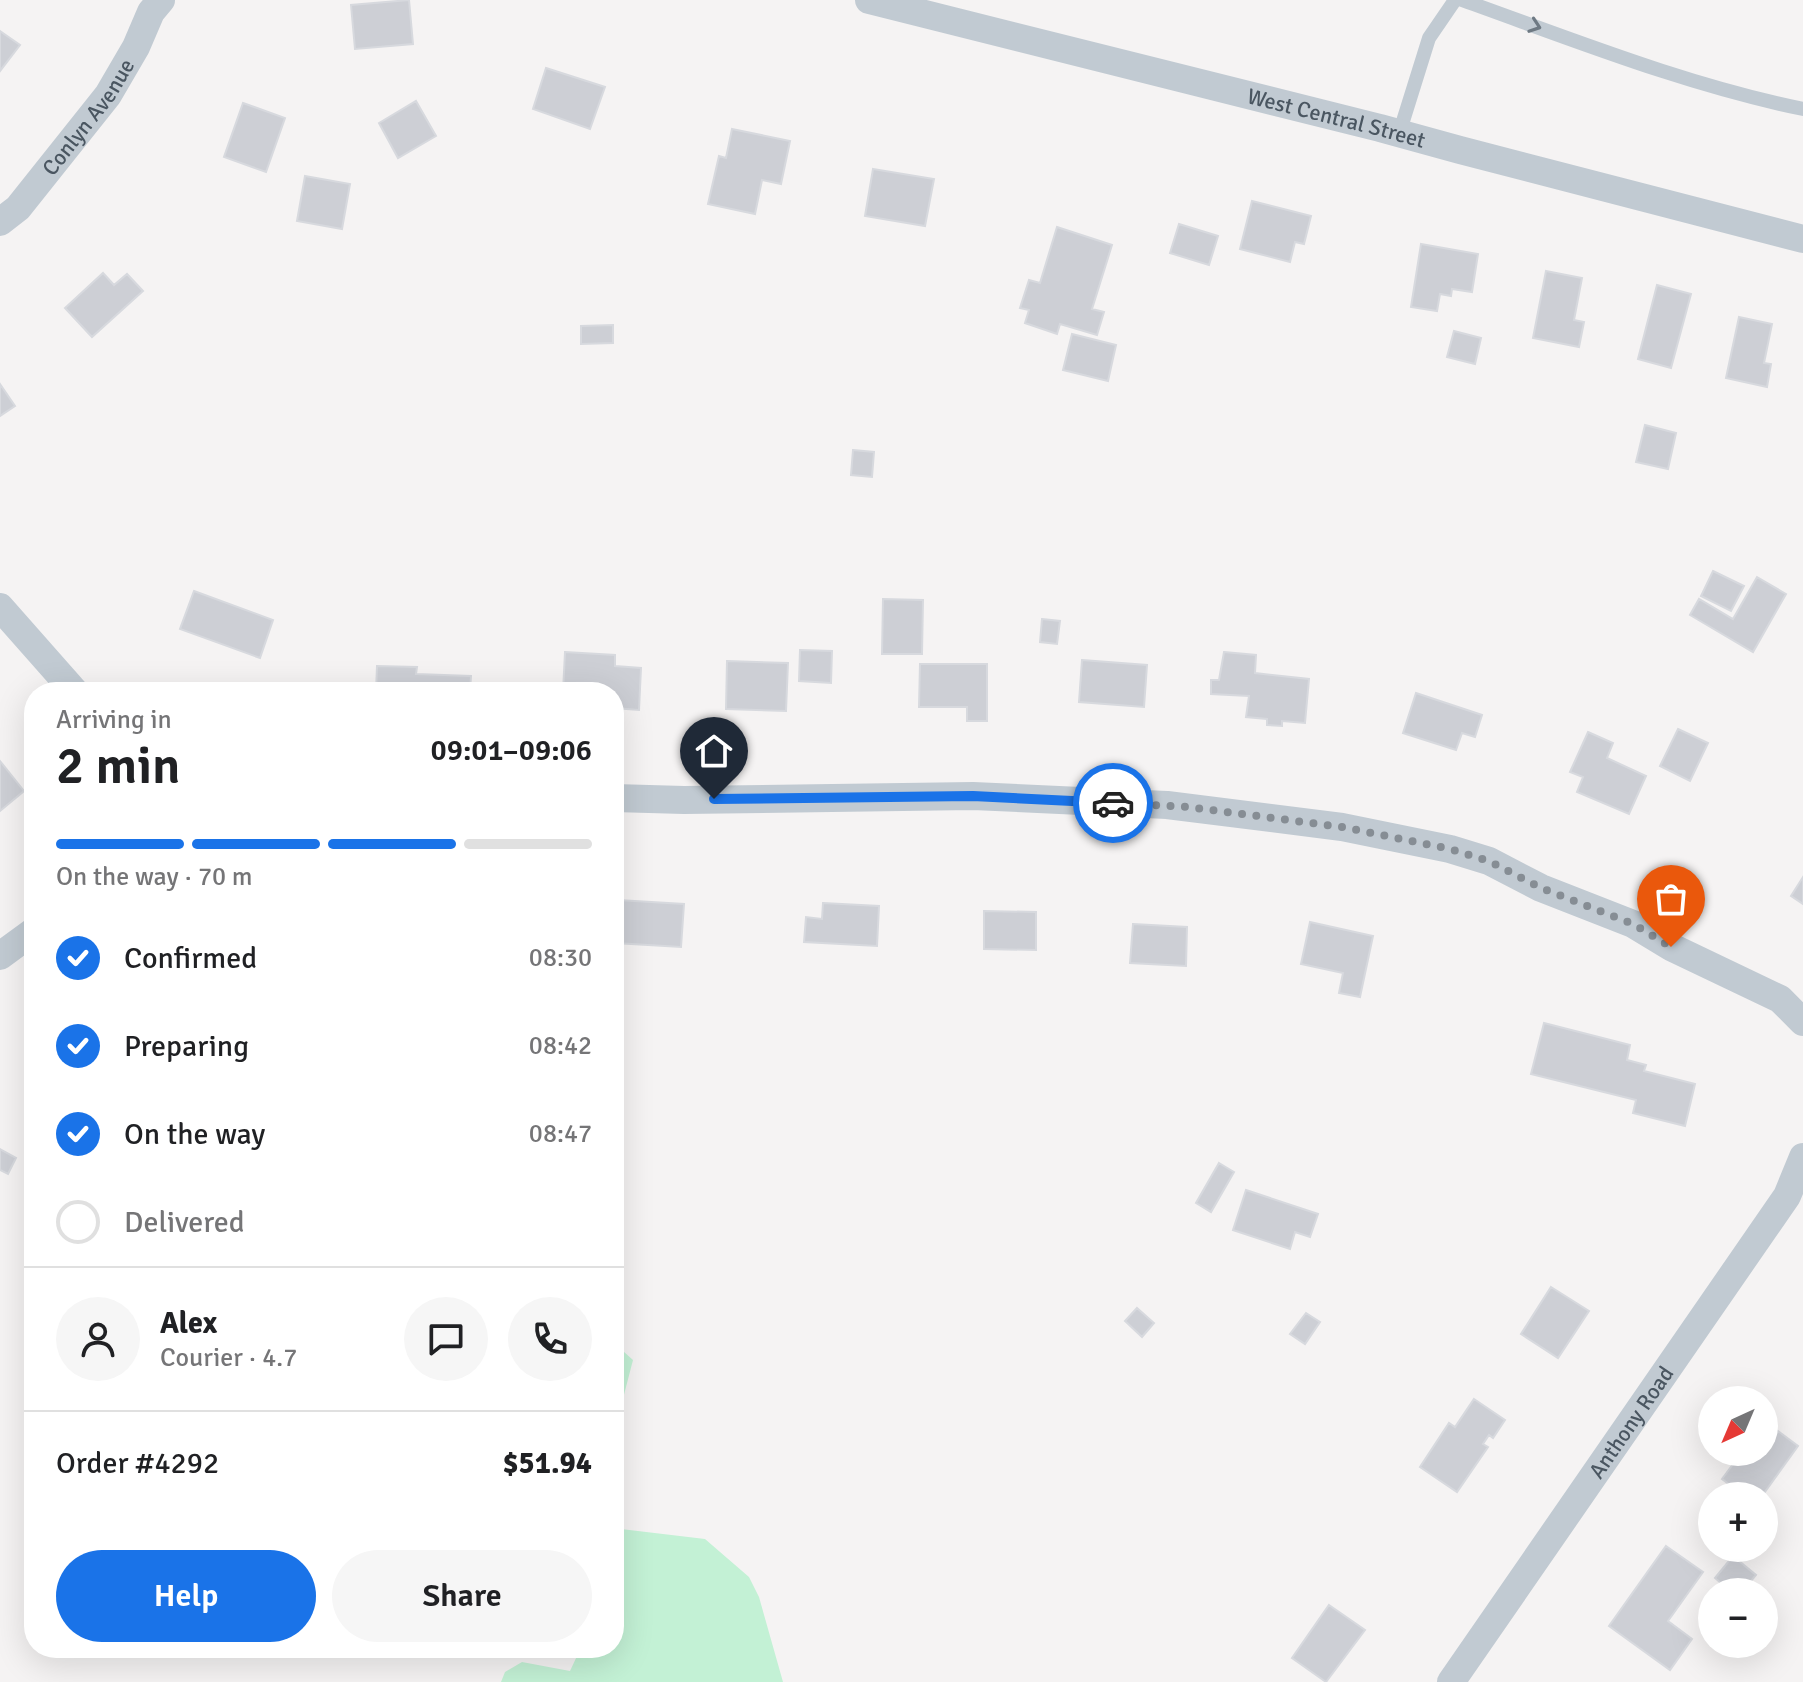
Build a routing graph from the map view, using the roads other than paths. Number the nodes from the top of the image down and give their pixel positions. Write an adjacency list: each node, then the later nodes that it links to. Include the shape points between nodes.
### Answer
1 (161, 0): 7 (street, Conlyn Avenue, via 108,95 18,208)
2 (869, 0): 6 (street, West Central Street)
3 (1455, 0): 6 (lane, via 1429,38)
4 (1462, 0): 5 (lane, one-way to 5, via 1652,68)
5 (1803, 109)
6 (1399, 134): 8 (street, West Central Street)
7 (0, 222)
8 (1803, 239)
9 (0, 607): 10 (street)
10 (66, 682)
11 (624, 798): 14 (street, via 973,796 1167,805 1342,827 1489,861 1633,924 1780,999)
12 (24, 938): 13 (street)
13 (0, 956)
14 (1803, 1022)
15 (1803, 1157): 16 (street, Anthony Road, via 1787,1196)
16 (1451, 1682)

